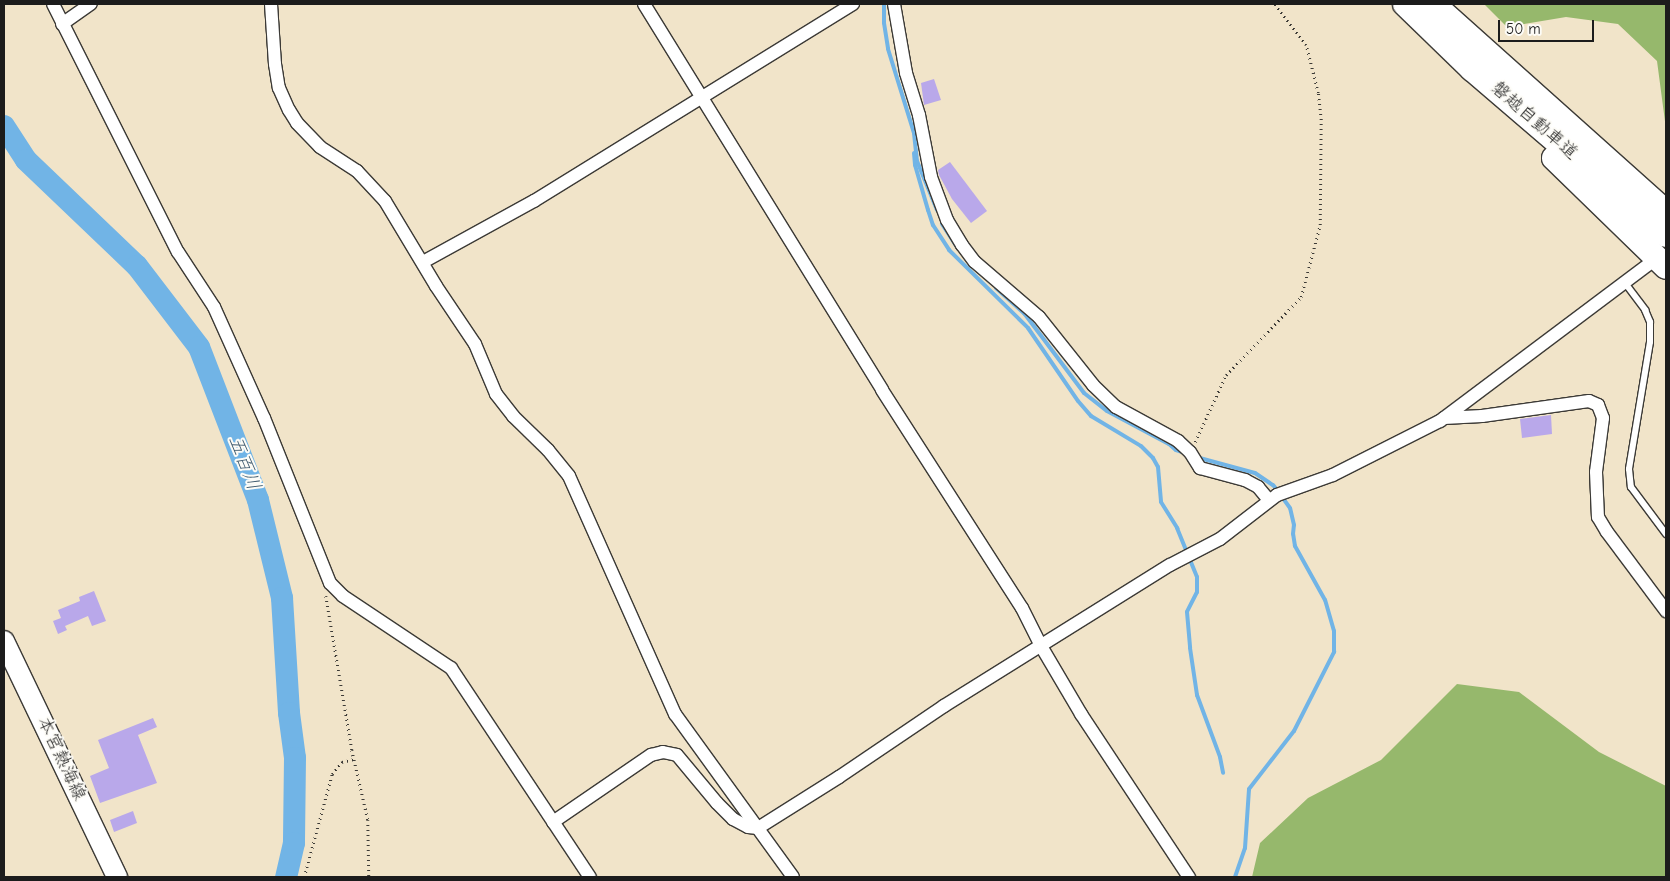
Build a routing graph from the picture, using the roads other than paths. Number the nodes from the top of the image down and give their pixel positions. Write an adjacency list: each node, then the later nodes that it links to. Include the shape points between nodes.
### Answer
1 (53, 4): 9 (street)
2 (91, 4): 9 (street)
3 (271, 4): 14 (street, via 275,64 280,88 290,110 320,147 358,171 386,202)
4 (644, 4): 11 (street)
5 (853, 4): 11 (street)
6 (894, 4): 18 (street, via 906,73 941,207 954,234 975,262 1039,317 1093,385 1116,407 1178,441 1200,468 1245,480 1258,487)
7 (1405, 4): 10 (highway, 磐越自動車道)
8 (1432, 4): 12 (highway, 磐越自動車道)
9 (62, 24): 23 (street, via 178,252 214,307 264,418 330,583 343,596 451,668)
10 (1472, 68): 13 (highway, 磐越自動車道); 15 (highway)
11 (701, 96): 14 (street, via 534,201); 22 (street, via 882,390 1022,608)
12 (1666, 212)
13 (1666, 235)
14 (423, 262): 24 (street, via 475,344 496,394 569,476 675,714)
15 (1657, 266): 16 (street)
16 (1625, 283): 17 (street); 19 (lane, via 1650,322 1650,342 1629,469 1632,487)
17 (1444, 418): 18 (street, via 1333,475 1287,490); 20 (street, via 1589,401 1598,405 1603,418 1596,472 1598,517)
18 (1269, 500): 22 (street, via 1220,539 1177,561)
19 (1666, 534)
20 (1666, 611)
21 (4, 641): 25 (main road, 本宮熱海線)
22 (1041, 646): 24 (street); 28 (street, via 1081,714)
23 (553, 822): 24 (street, via 651,755 663,752 677,755 733,819); 26 (street)
24 (758, 828): 27 (street)
25 (117, 877)
26 (590, 877)
27 (793, 877)
28 (1189, 877)

